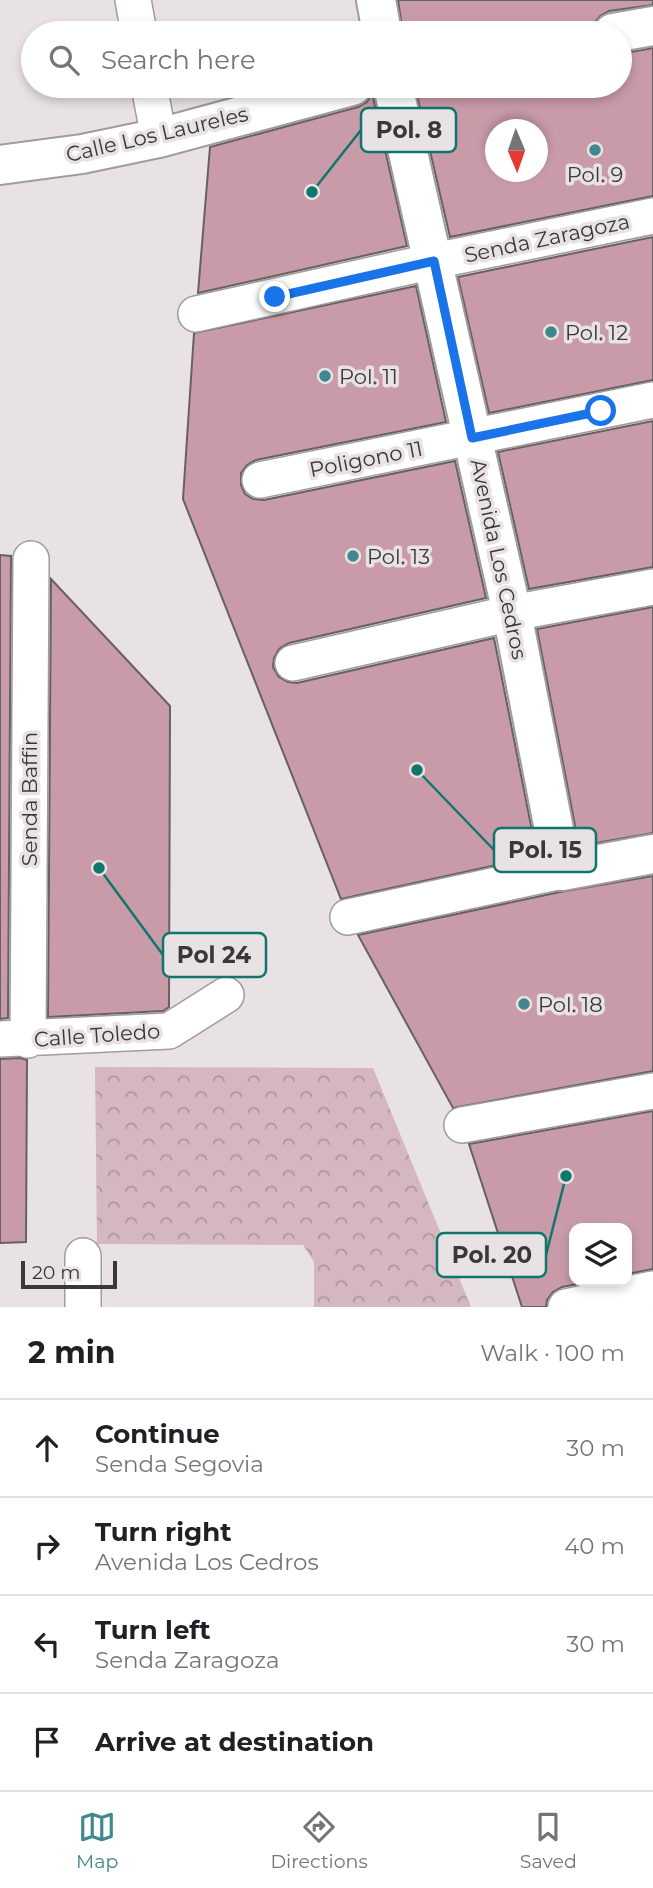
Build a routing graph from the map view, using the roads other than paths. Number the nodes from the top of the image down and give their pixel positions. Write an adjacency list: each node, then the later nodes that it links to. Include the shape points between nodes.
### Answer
1 (133, 0): 3 (street)
2 (376, 0): 4 (street)
3 (137, 21)
4 (380, 21)
5 (653, 26): 6 (street)
6 (632, 30)
7 (151, 98): 10 (street)
8 (307, 98): 10 (street, Calle Los Laureles)
9 (396, 98): 13 (street, Avenida Los Cedros)
10 (159, 138): 11 (street, Calle Los Laureles)
11 (0, 165)
12 (653, 216): 13 (street, Senda Zaragoza)
13 (434, 261): 14 (street, Senda Zaragoza); 16 (street, Avenida Los Cedros)
14 (196, 314)
15 (653, 400): 16 (street, Poligono 11)
16 (472, 438): 17 (street, Poligono 11); 20 (street, Avenida Los Cedros)
17 (260, 480)
18 (32, 559): 26 (street, Senda Baffin)
19 (653, 587): 20 (street)
20 (512, 613): 21 (street); 23 (street, Avenida Los Cedros)
21 (293, 663)
22 (653, 854): 23 (street)
23 (562, 870): 24 (street)
24 (348, 917)
25 (226, 995): 26 (street, Calle Toledo, via 169,1031)
26 (14, 1040)
27 (653, 1091): 28 (street)
28 (462, 1125)
29 (83, 1256): 31 (street)
30 (653, 1289): 32 (street)
31 (83, 1307)
32 (566, 1307)

